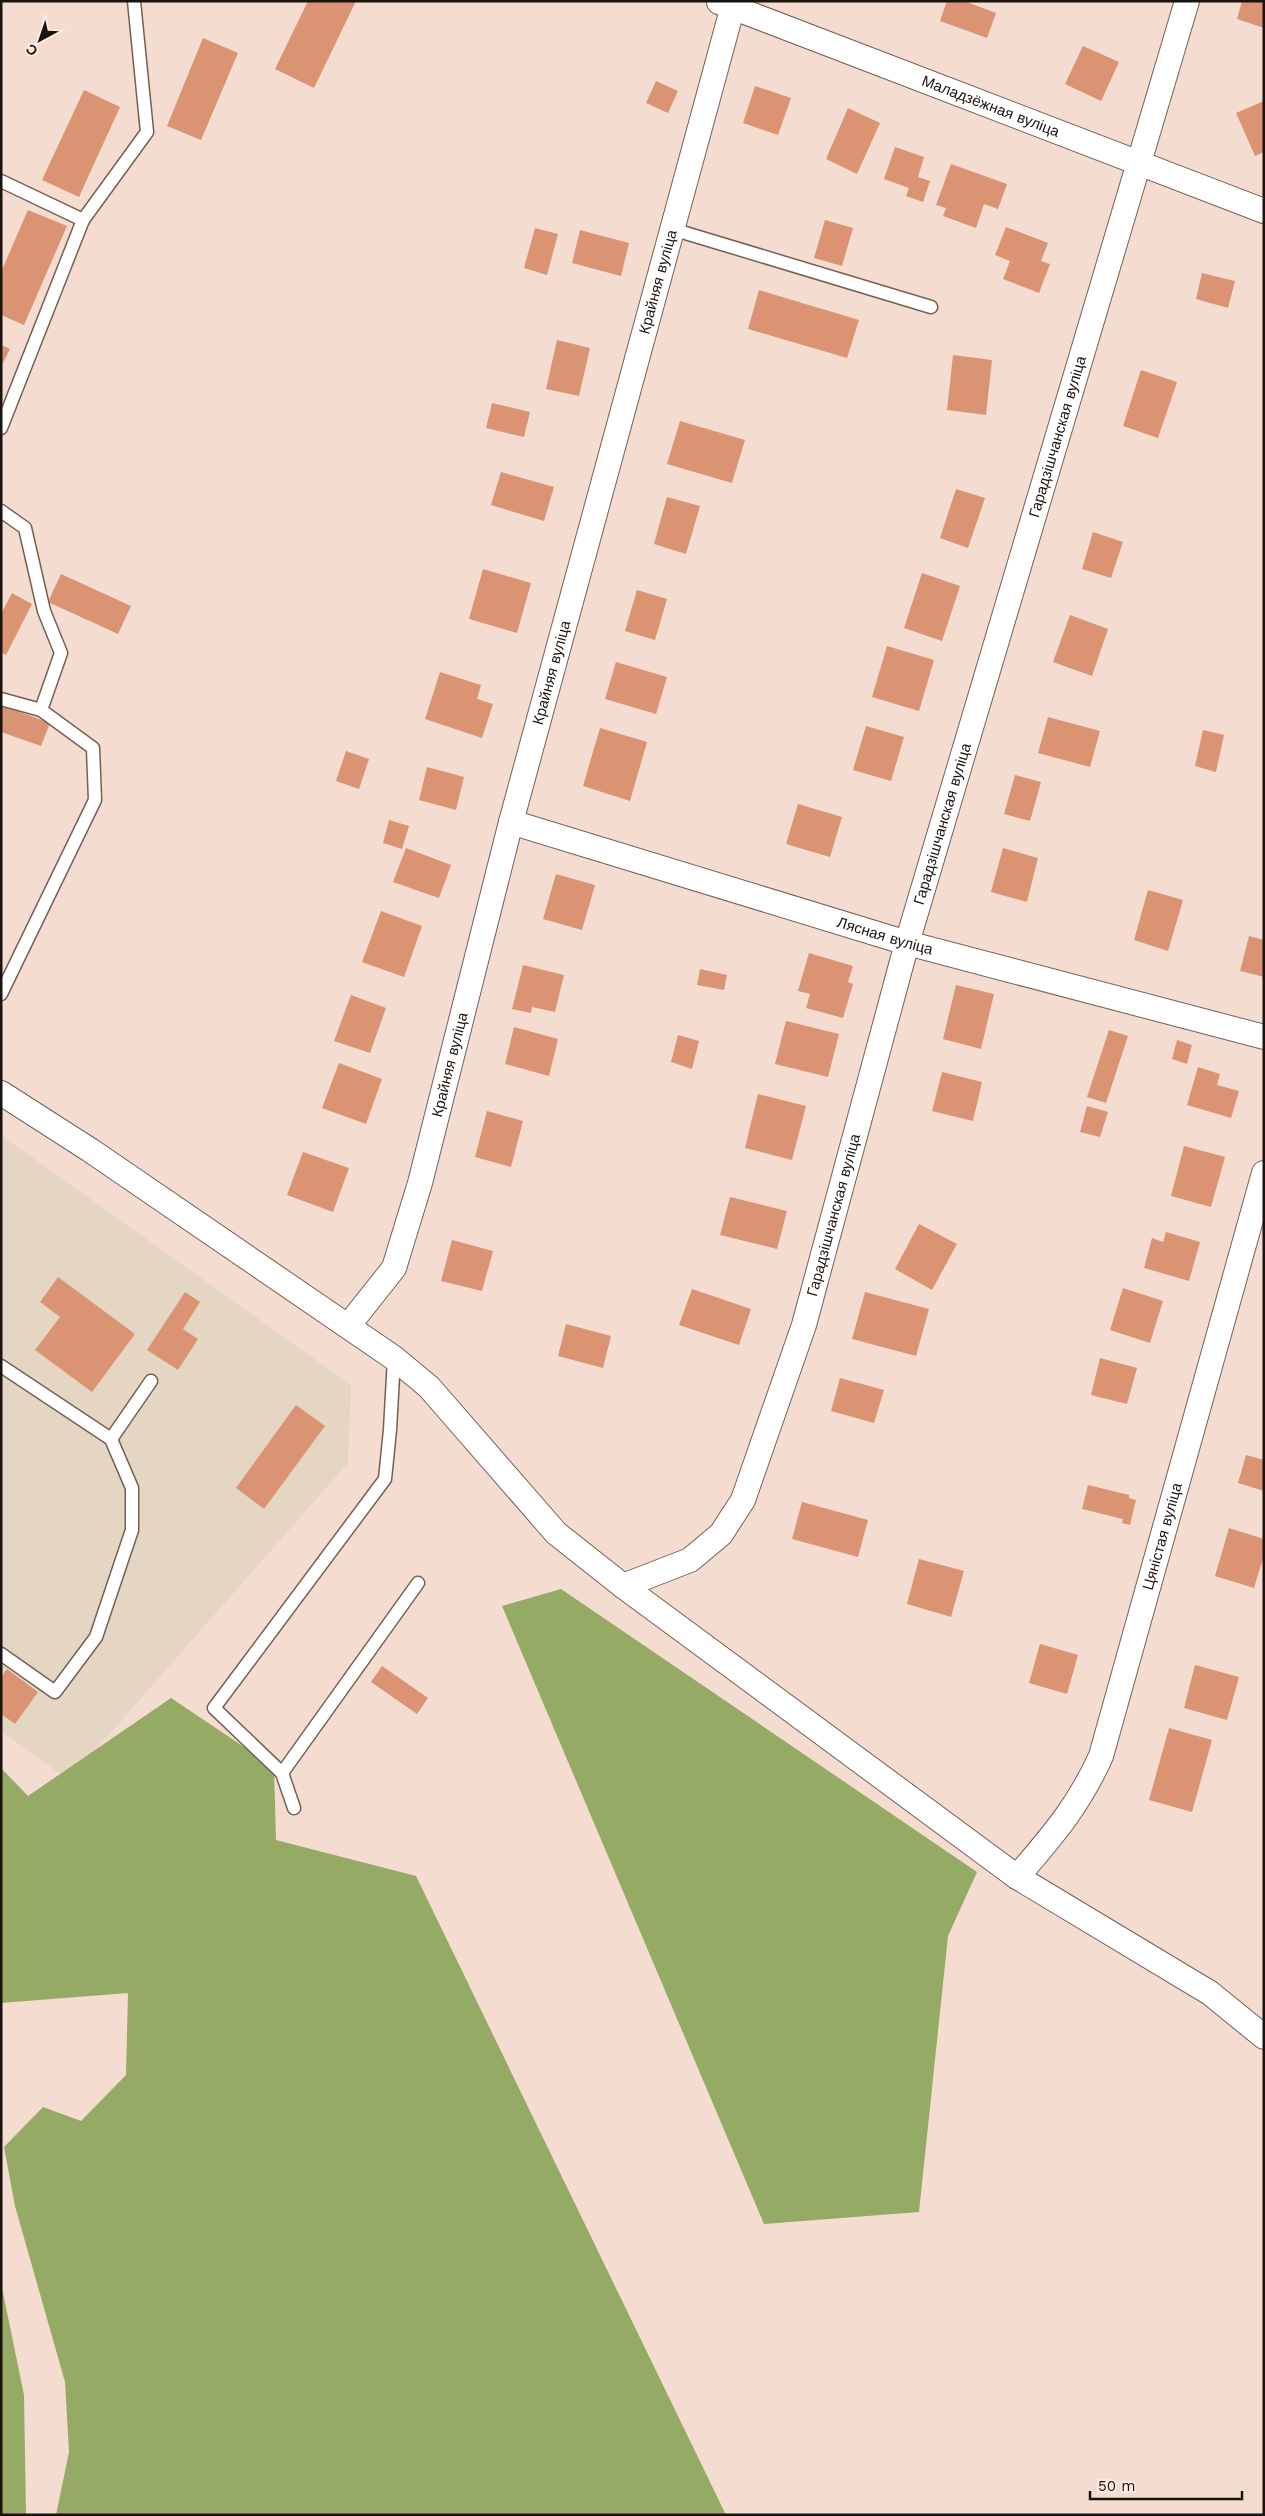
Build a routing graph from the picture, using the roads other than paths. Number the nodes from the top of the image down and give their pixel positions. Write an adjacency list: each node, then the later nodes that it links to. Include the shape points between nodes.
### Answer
1 (134, 1): 7 (lane, via 148,132)
2 (1187, 1): 4 (street, Гарадзішчанская вуліца)
3 (726, 4): 4 (street, Маладзёжная вуліца); 8 (street, Крайняя вуліца)
4 (1140, 164): 6 (street, Маладзёжная вуліца); 15 (street, Гарадзішчанская вуліца)
5 (1, 181): 7 (lane)
6 (1264, 210)
7 (83, 220): 10 (lane)
8 (672, 230): 9 (lane); 14 (street, Крайняя вуліца)
9 (931, 308)
10 (1, 428)
11 (1, 511): 13 (lane, via 25,528 44,611 61,653)
12 (1, 699): 13 (lane)
13 (41, 710): 16 (lane, via 94,748 95,800)
14 (511, 822): 15 (street, Лясная вуліца); 20 (street, Крайняя вуліца, via 420,1183 394,1268)
15 (907, 943): 17 (street, Лясная вуліца); 26 (street, Гарадзішчанская вуліца, via 804,1325 743,1500 721,1534 690,1560)
16 (1, 994)
17 (1264, 1037)
18 (1, 1093): 20 (street)
19 (1264, 1173): 30 (street, Цяністая вуліца, via 1101,1756 1088,1785 1067,1818)
20 (348, 1326): 21 (street)
21 (394, 1358): 26 (street, via 429,1387 556,1533); 28 (lane, via 384,1479 214,1708)
22 (1, 1366): 24 (lane)
23 (151, 1381): 24 (lane)
24 (111, 1438): 27 (lane, via 132,1488 132,1530 96,1637 55,1692)
25 (418, 1583): 28 (lane)
26 (623, 1586): 30 (street)
27 (1, 1654)
28 (282, 1774): 29 (lane)
29 (294, 1808)
30 (1016, 1877): 31 (street, via 1210,1993)
31 (1264, 2037)

